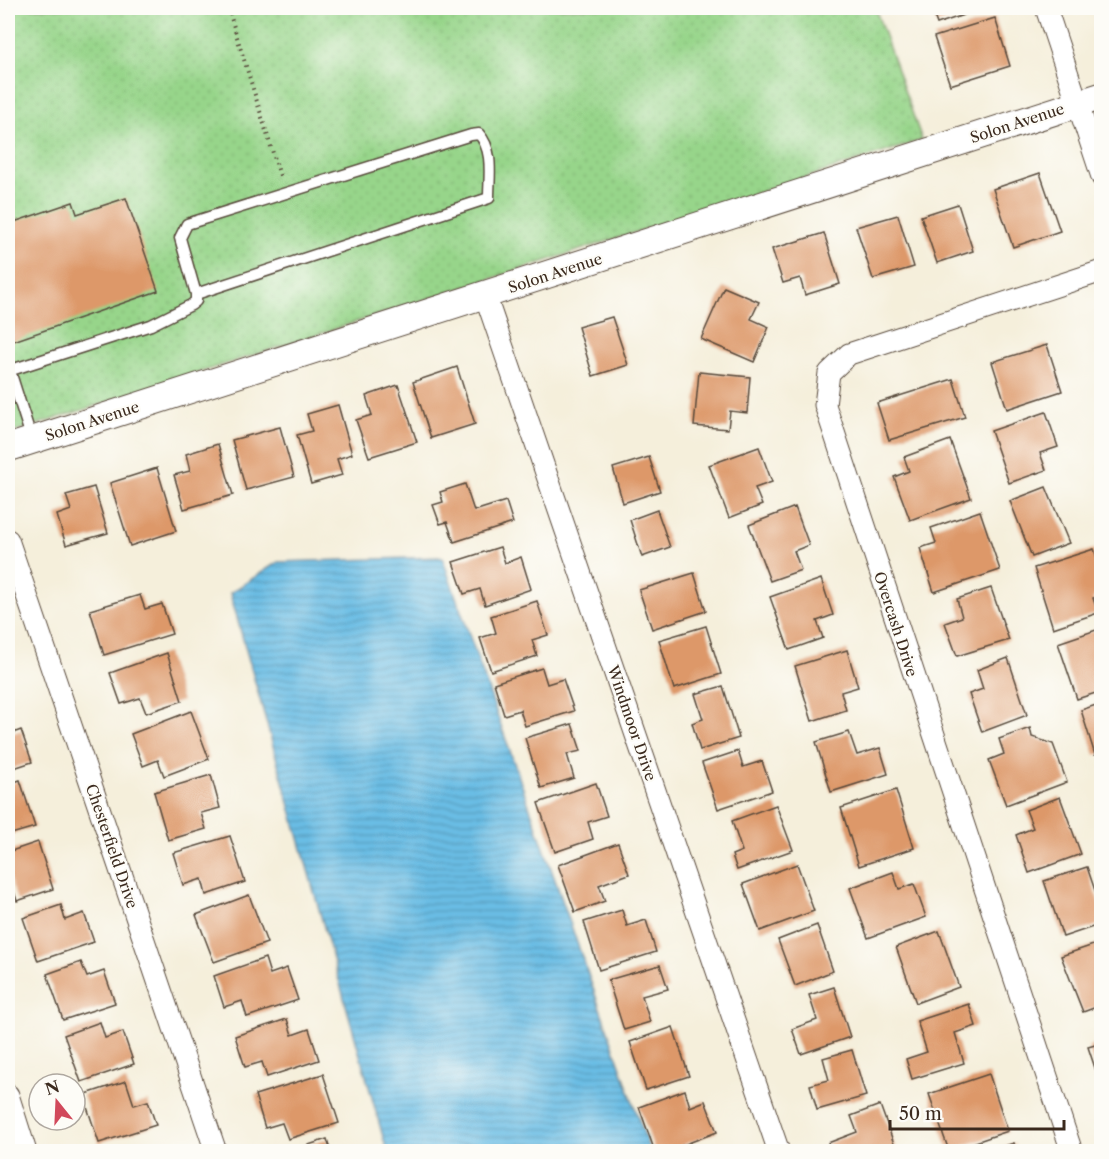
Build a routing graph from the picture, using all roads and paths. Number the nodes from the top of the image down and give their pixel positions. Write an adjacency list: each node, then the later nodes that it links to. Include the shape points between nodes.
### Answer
1 (228, 8): 5 (path)
2 (1046, 8): 3 (street)
3 (1090, 100): 4 (street); 8 (street, Solon Avenue)
4 (1101, 177)
5 (285, 193): 7 (lane, via 187,224 180,238); 7 (lane, via 471,135 479,134 489,152 489,198)
6 (1101, 271): 16 (street, Overcash Drive, via 849,354 829,373 825,405)
7 (196, 294): 9 (lane, via 191,305 151,325)
8 (485, 295): 10 (street, Solon Avenue); 15 (street, Windmoor Drive)
9 (9, 371): 10 (lane)
10 (20, 444)
11 (8, 540): 14 (street, Chesterfield Drive)
12 (8, 1095): 13 (street)
13 (26, 1152)
14 (216, 1152)
15 (779, 1152)
16 (1072, 1152)

